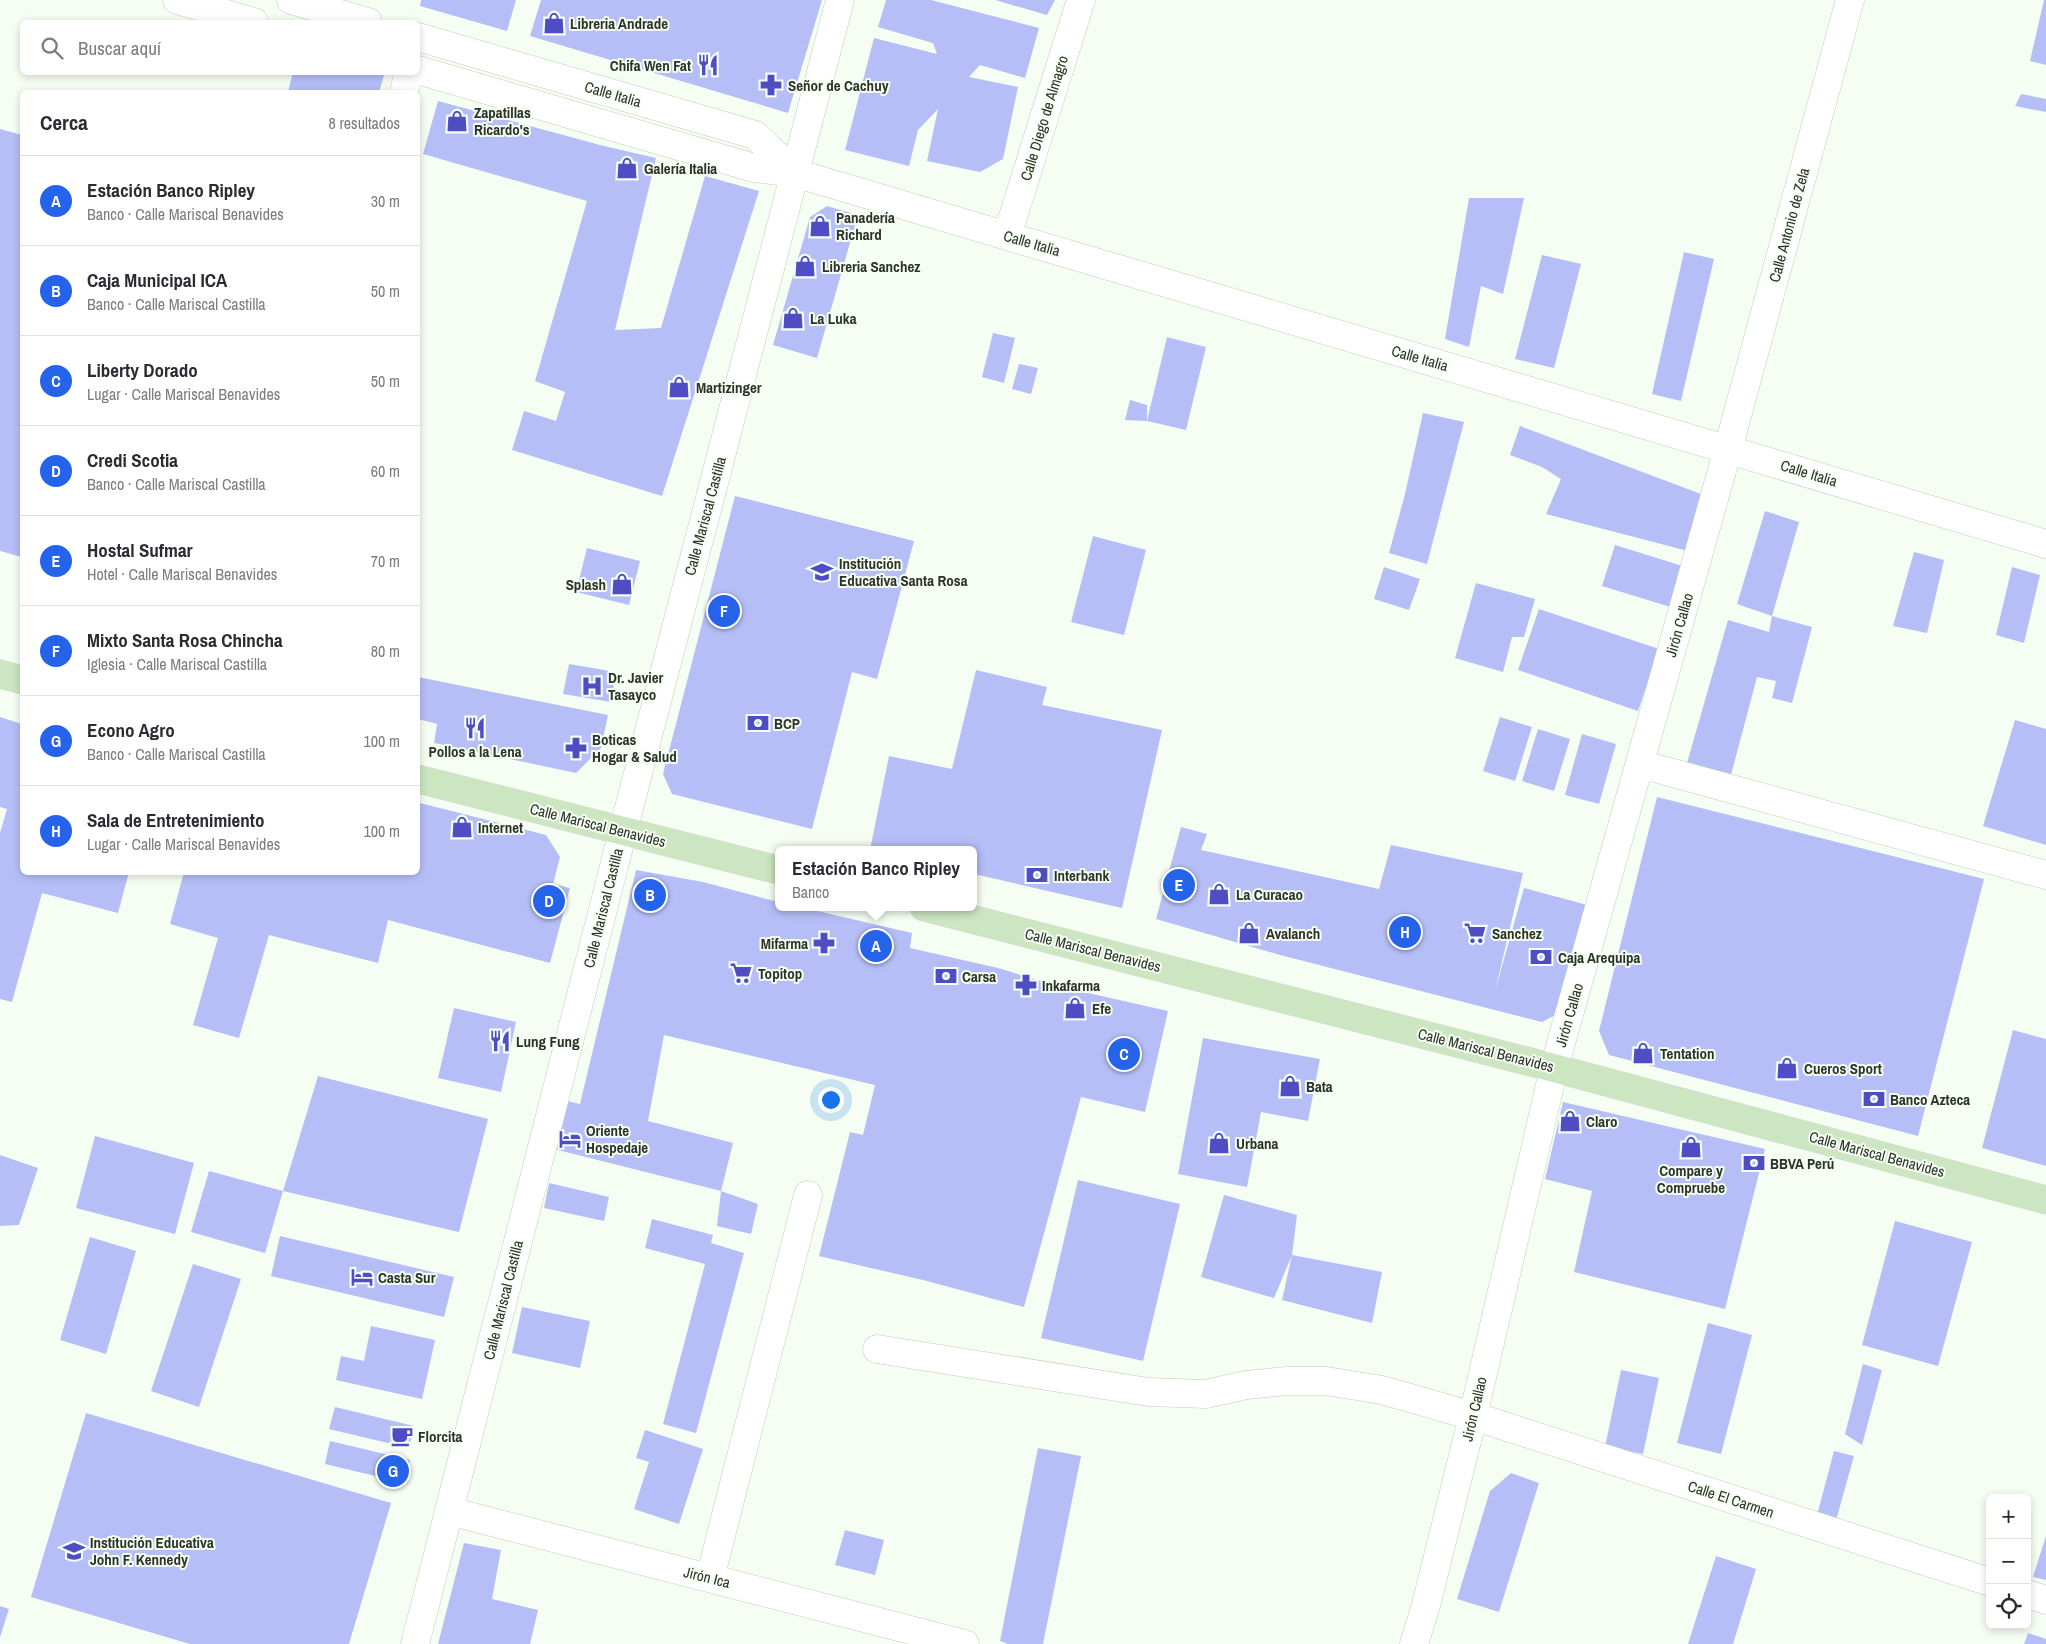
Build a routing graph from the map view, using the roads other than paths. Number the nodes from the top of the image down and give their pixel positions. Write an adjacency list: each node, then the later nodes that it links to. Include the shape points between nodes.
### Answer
1 (177, 0): 6 (street)
2 (291, 0): 7 (street)
3 (840, 0): 12 (street, Calle Mariscal Castilla)
4 (1082, 0): 13 (street, Calle Diego de Almagro)
5 (1850, 0): 14 (street, Calle Antonio de Zela)
6 (247, 20)
7 (361, 20)
8 (420, 38): 12 (street, Calle Italia, via 755,135)
9 (420, 71): 12 (street, Calle Italia, via 754,168)
10 (408, 75): 11 (street)
11 (404, 90)
12 (795, 173): 13 (street, Calle Italia); 20 (street, Calle Mariscal Castilla)
13 (1007, 236): 14 (street, Calle Italia)
14 (1728, 449): 15 (street, Calle Italia); 18 (street, Jirón Callao)
15 (2046, 544)
16 (0, 674): 17 (main road)
17 (20, 679)
18 (1640, 764): 22 (street); 24 (street, Jirón Callao)
19 (420, 780): 20 (main road, Calle Mariscal Benavides)
20 (623, 831): 21 (main road, Calle Mariscal Benavides); 29 (street, Calle Mariscal Castilla)
21 (775, 869)
22 (2046, 875)
23 (940, 911): 24 (main road, Calle Mariscal Benavides)
24 (1554, 1068): 26 (main road, Calle Mariscal Benavides); 28 (street, Jirón Callao)
25 (808, 1195): 30 (street)
26 (2046, 1200)
27 (877, 1349): 28 (street, Calle El Carmen, via 1148,1392 1206,1394 1246,1385 1326,1381 1382,1390)
28 (1473, 1416): 31 (street, Calle El Carmen); 36 (street, Jirón Callao)
29 (449, 1511): 30 (street, Jirón Ica); 34 (street, Calle Mariscal Castilla)
30 (710, 1578): 35 (street, Jirón Ica)
31 (1986, 1581)
32 (2031, 1595): 33 (street)
33 (2046, 1600)
34 (414, 1644)
35 (966, 1644)
36 (1414, 1644)

